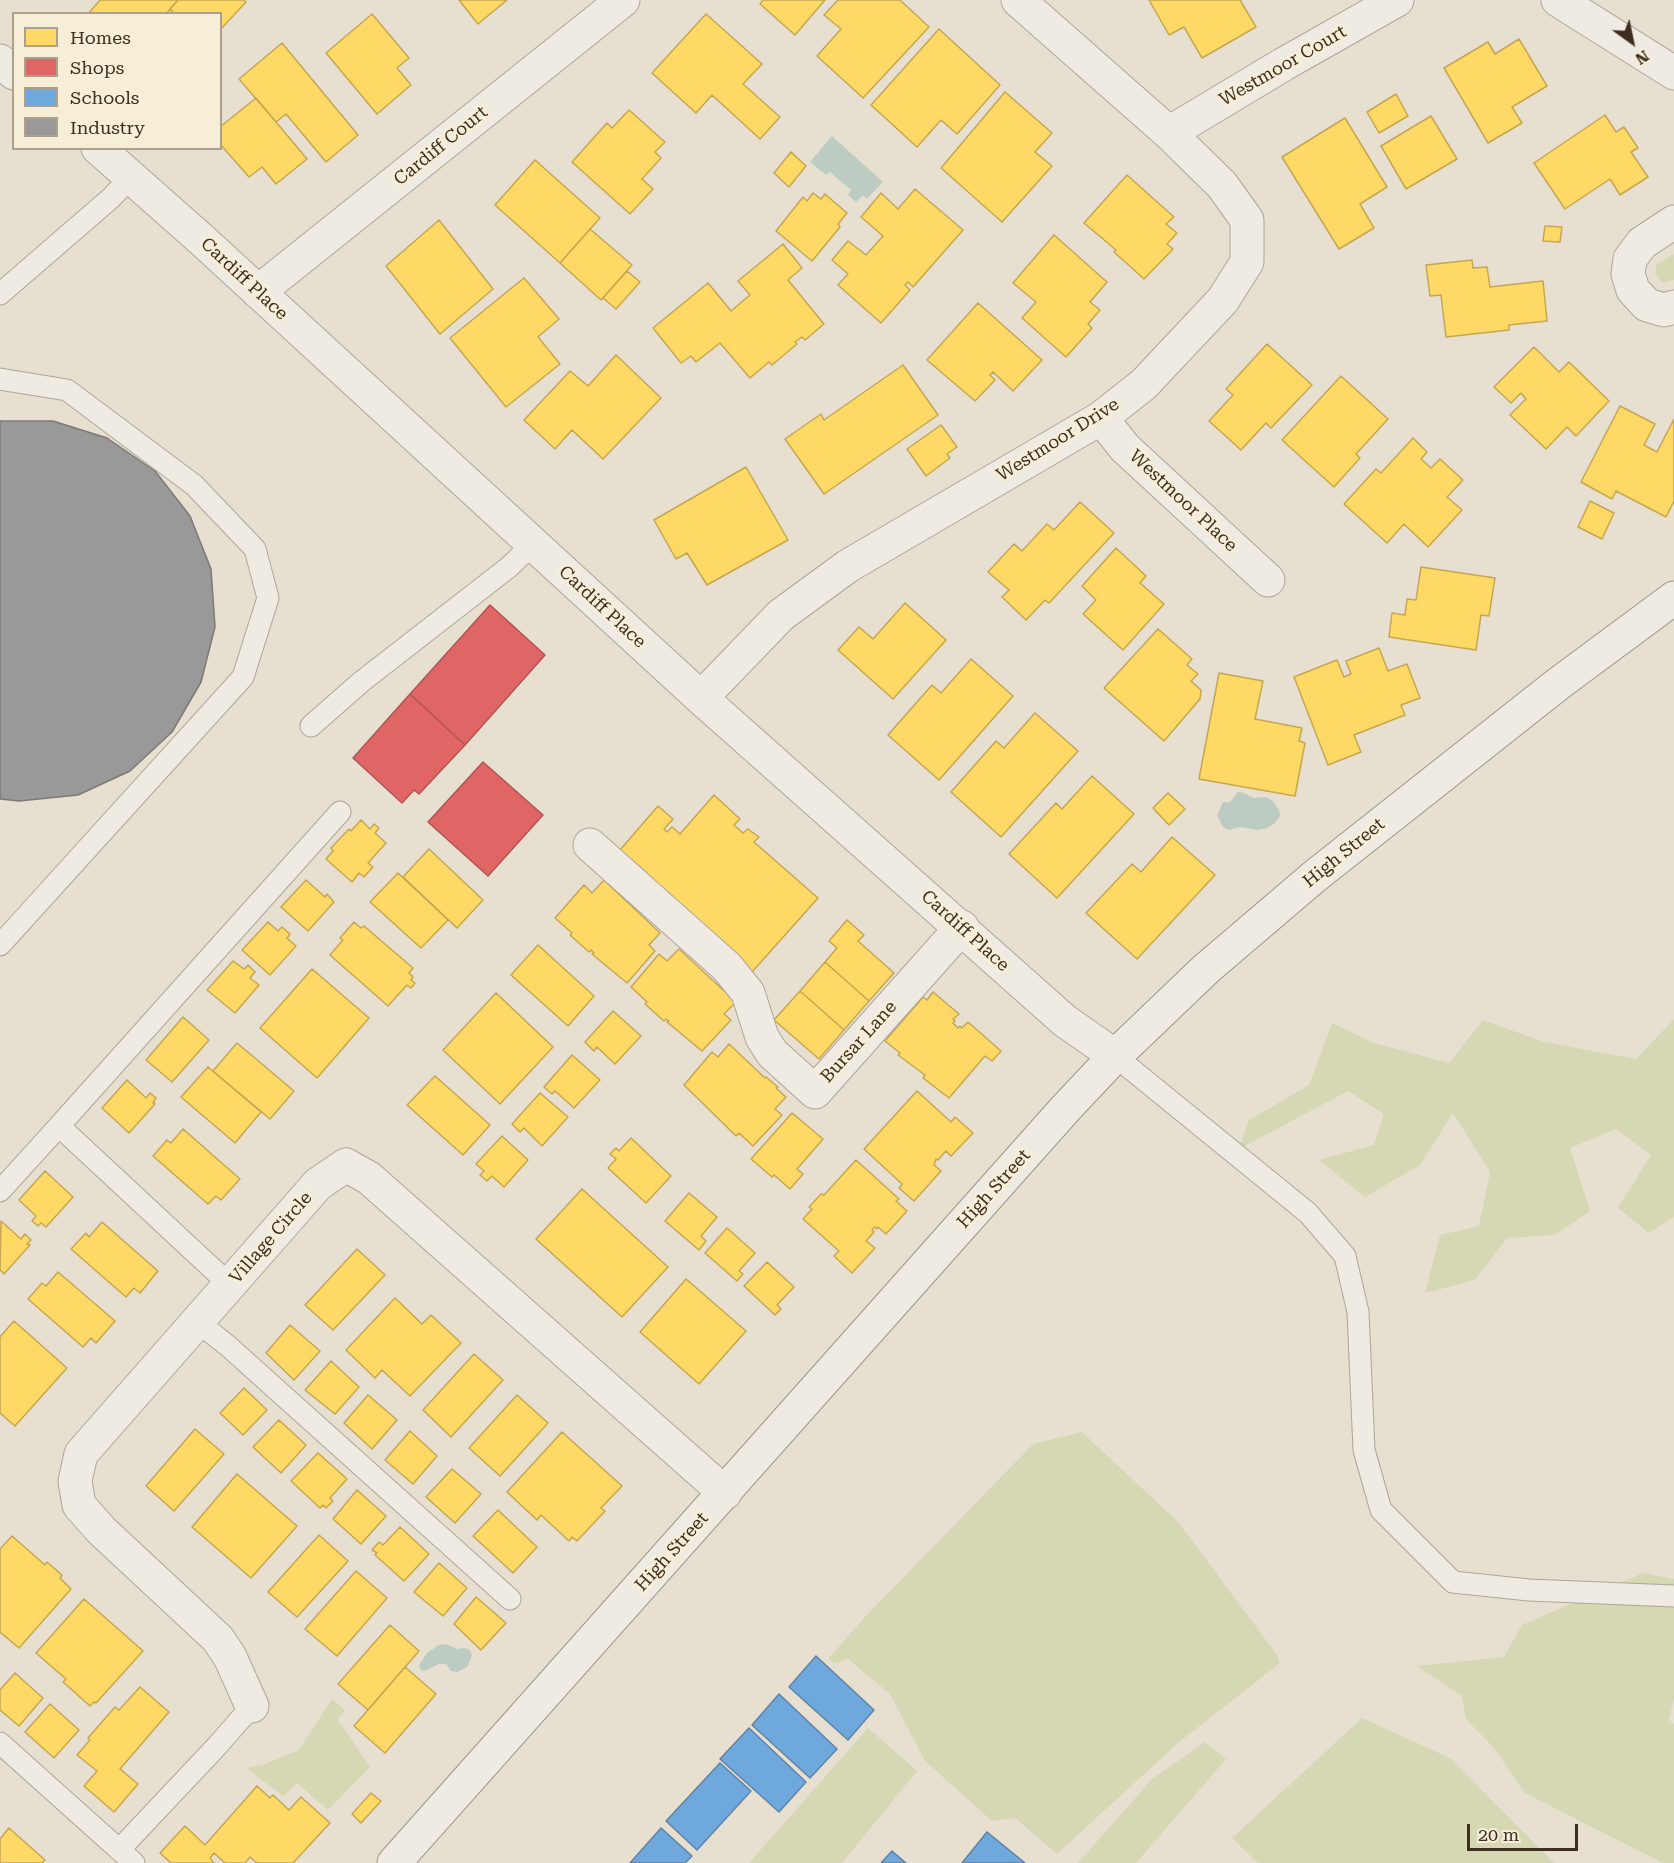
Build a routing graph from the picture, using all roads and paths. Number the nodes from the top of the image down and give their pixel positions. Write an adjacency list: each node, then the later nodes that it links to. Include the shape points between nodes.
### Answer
1 (623, 0): 12 (street, Cardiff Court)
2 (1018, 0): 8 (street, Westmoor Drive)
3 (1397, 0): 8 (street, Westmoor Court)
4 (1558, 0): 7 (street)
5 (0, 61): 6 (street)
6 (12, 72)
7 (1674, 73)
8 (1169, 134): 16 (street, Westmoor Drive, via 1222,185 1247,220 1247,262 1223,300 1143,384)
9 (101, 150): 10 (street, Cardiff Place)
10 (131, 177): 12 (street, Cardiff Place); 13 (lane)
11 (1674, 222): 14 (street, via 1642,243 1630,259 1628,274 1633,290 1647,305 1664,310)
12 (258, 292): 17 (street, Cardiff Place)
13 (0, 294)
14 (1674, 307)
15 (0, 380): 25 (lane, via 67,390 195,485 255,549 268,598 243,677)
16 (1101, 418): 18 (street, Westmoor Place, via 1125,448); 20 (street, Westmoor Drive, via 848,566 781,615)
17 (533, 544): 20 (street, Cardiff Place); 21 (lane)
18 (1268, 580)
19 (1674, 598): 26 (street, High Street, via 1558,684 1315,876 1206,969)
20 (701, 698): 24 (street, Cardiff Place)
21 (311, 726)
22 (340, 812): 27 (lane)
23 (590, 845): 24 (street, Bursar Lane, via 727,967 748,993 762,1037 772,1053 814,1092)
24 (962, 927): 26 (street, Cardiff Place, via 1065,1020)
25 (0, 945)
26 (1115, 1056): 31 (street, High Street); 32 (lane, via 1308,1212 1345,1256 1358,1312 1364,1450 1381,1510 1452,1582 1529,1590)
27 (59, 1126): 28 (lane); 29 (lane)
28 (0, 1191)
29 (230, 1285): 30 (street, Village Circle); 31 (street, Village Circle, via 318,1184 346,1165 369,1178)
30 (198, 1322): 33 (lane); 34 (street, Village Circle, via 81,1454 75,1481 79,1505 101,1530 218,1639)
31 (725, 1493): 37 (street, High Street)
32 (1674, 1596)
33 (510, 1599)
34 (252, 1706): 36 (lane)
35 (0, 1743): 36 (lane)
36 (127, 1857)
37 (394, 1863)

